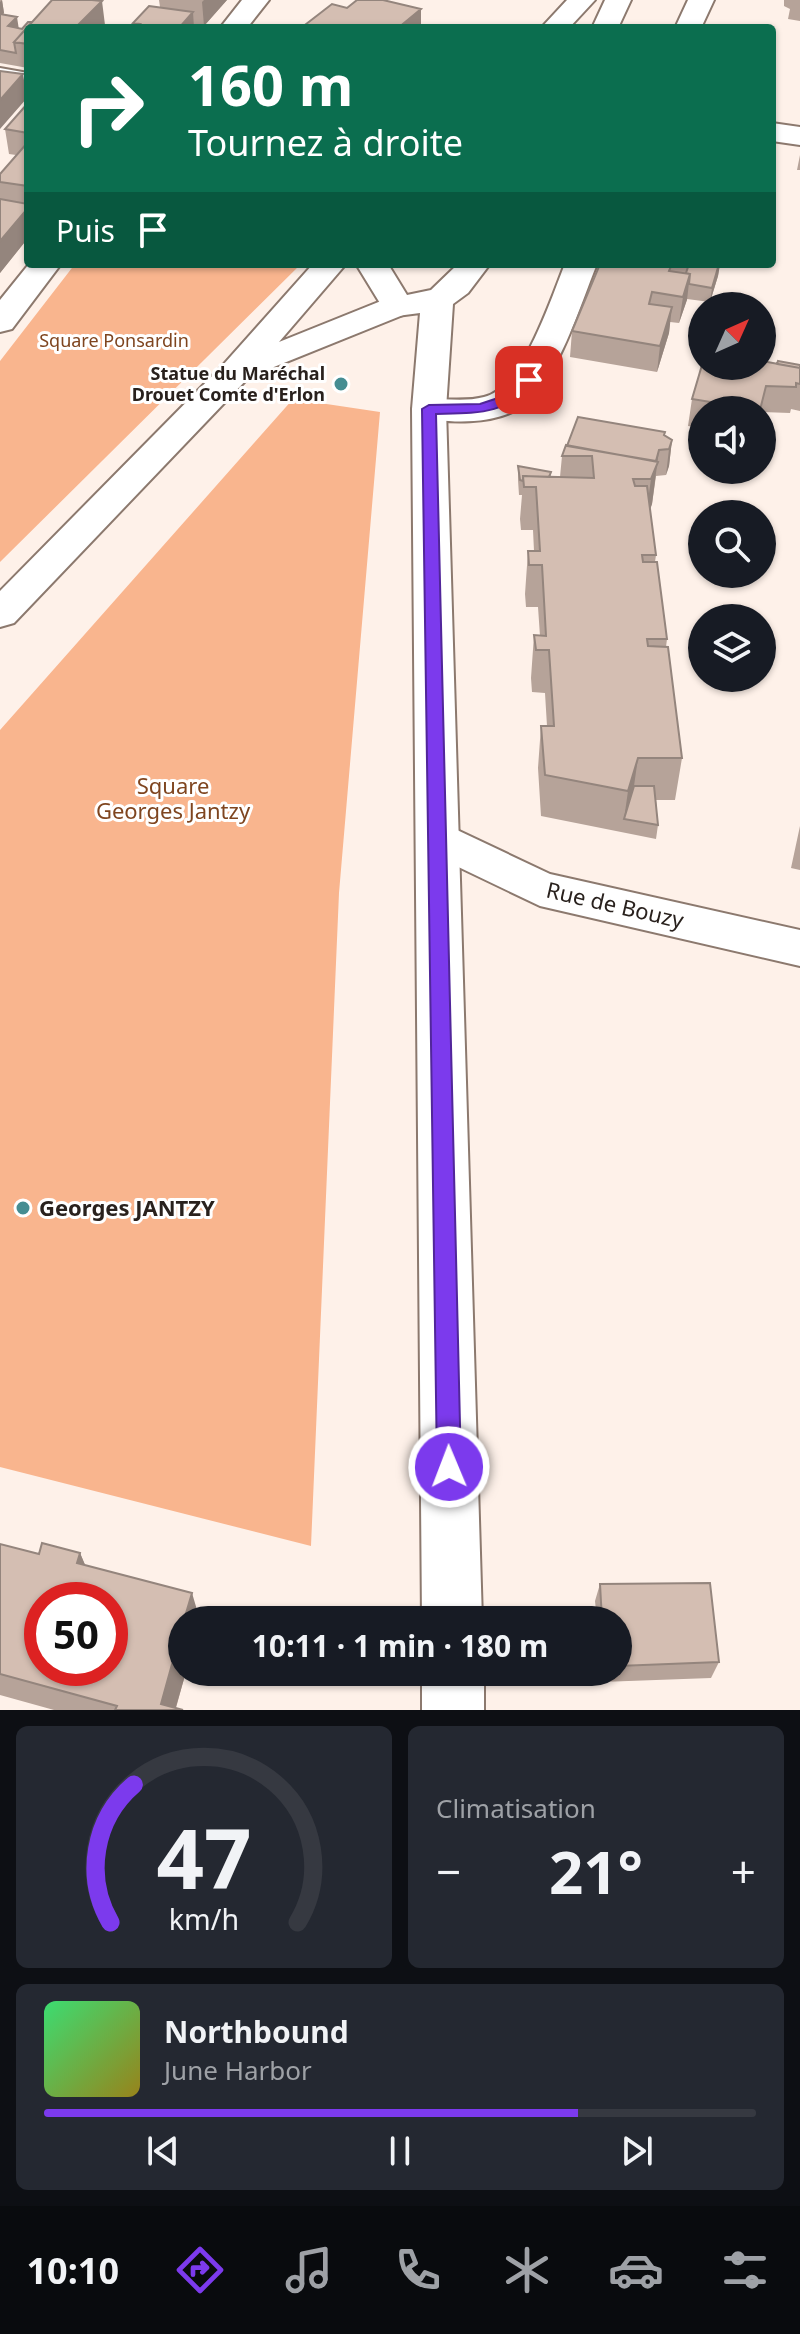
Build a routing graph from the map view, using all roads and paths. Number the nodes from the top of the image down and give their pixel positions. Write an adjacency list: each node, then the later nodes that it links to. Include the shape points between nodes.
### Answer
1 (256, 0): 5 (main road)
2 (582, 0): 6 (main road)
3 (618, 0): 7 (main road)
4 (701, 0): 8 (main road)
5 (236, 24)
6 (558, 24)
7 (607, 24)
8 (690, 24)
9 (0, 76): 10 (main road)
10 (24, 80)
11 (776, 133): 12 (main road)
12 (800, 136)
13 (24, 268): 19 (main road)
14 (326, 268): 20 (main road)
15 (376, 268): 18 (main road)
16 (471, 268): 18 (main road, via 452,293)
17 (579, 268): 21 (main road, via 529,380 509,399 481,409)
18 (417, 304): 20 (main road); 21 (main road)
19 (0, 322)
20 (235, 372): 22 (main road)
21 (429, 409): 23 (main road)
22 (0, 614)
23 (438, 838): 24 (main road, Rue de Bouzy, via 540,889); 25 (main road)
24 (800, 948)
25 (452, 1606)
26 (453, 1686): 27 (main road)
27 (453, 1710)

